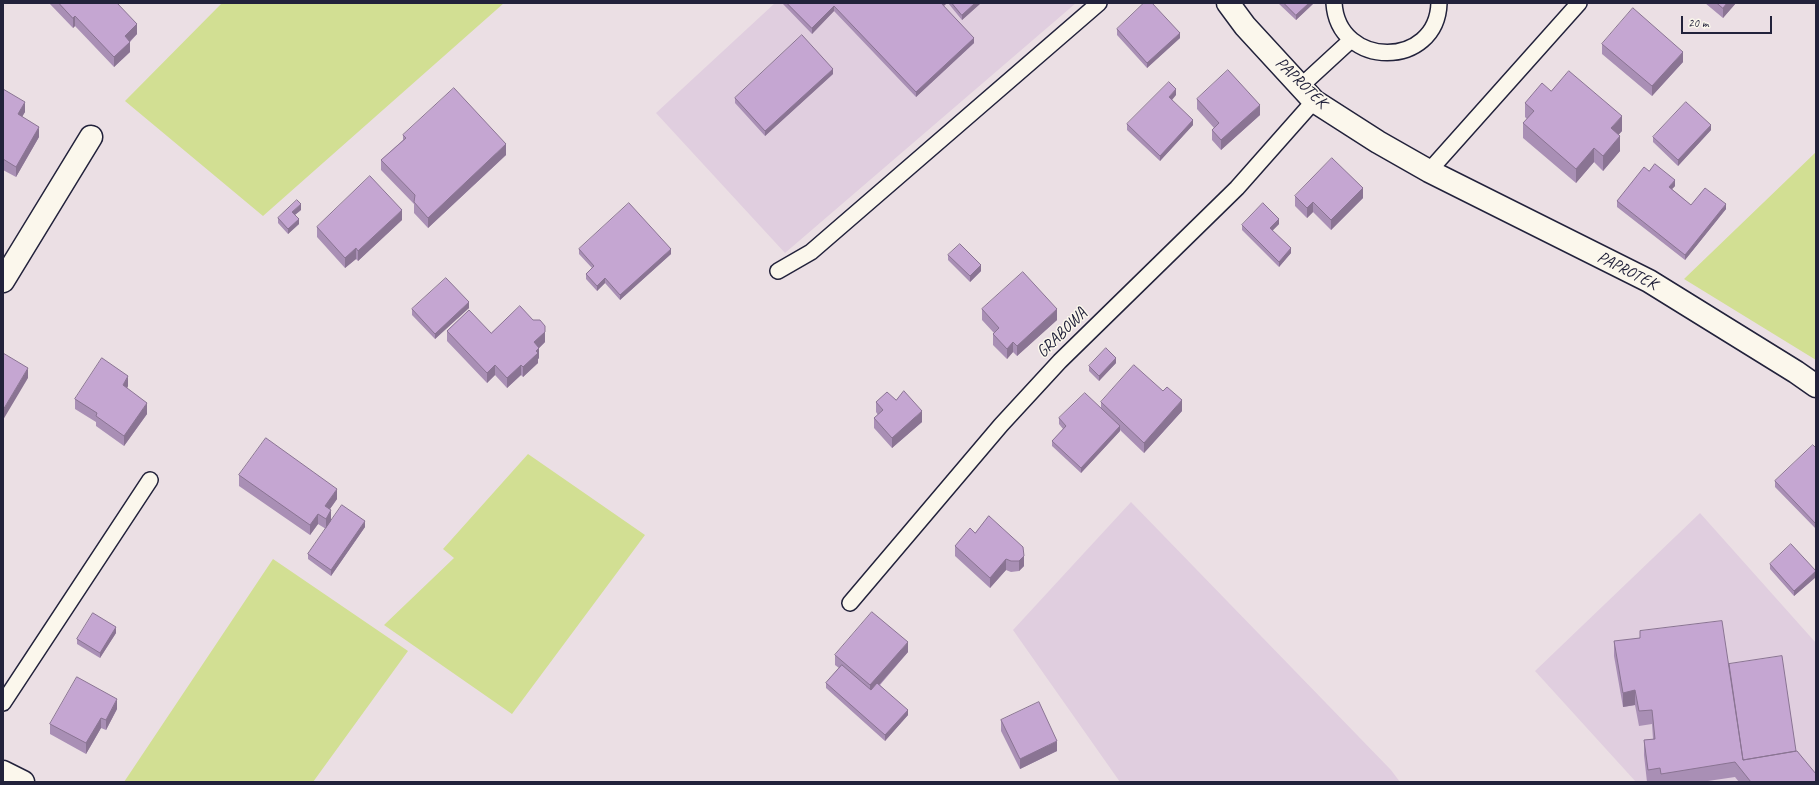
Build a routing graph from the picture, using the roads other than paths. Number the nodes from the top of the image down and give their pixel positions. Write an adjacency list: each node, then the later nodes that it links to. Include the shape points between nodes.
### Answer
1 (1099, 3): 10 (lane, via 811,252)
2 (1228, 3): 7 (street, PAPROTEK, via 1245,26)
3 (1334, 3): 6 (lane, via 1339,24)
4 (1439, 3): 6 (lane, via 1439,12 1430,33 1413,47 1392,54 1370,52)
5 (1579, 3): 9 (lane)
6 (1351, 40): 7 (lane, GRABOWA)
7 (1308, 94): 9 (street, PAPROTEK, via 1378,142); 14 (lane, GRABOWA, via 1237,188 1049,372)
8 (91, 137): 11 (street)
9 (1429, 171): 12 (street, PAPROTEK, via 1649,281)
10 (778, 271)
11 (3, 281)
12 (1816, 386)
13 (150, 480): 15 (lane)
14 (850, 603)
15 (3, 703)
16 (3, 772): 17 (street)
17 (23, 782)

